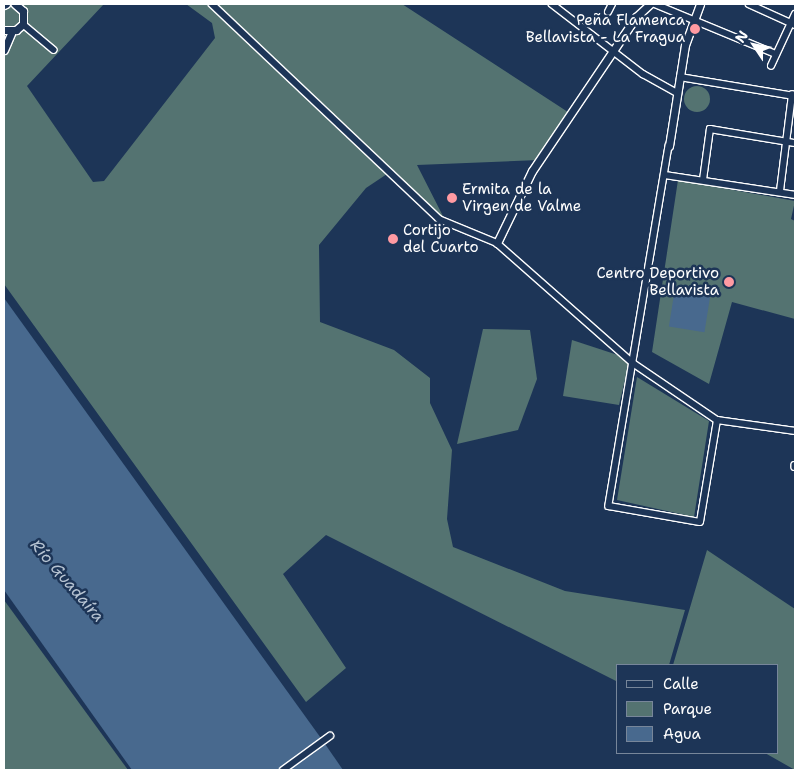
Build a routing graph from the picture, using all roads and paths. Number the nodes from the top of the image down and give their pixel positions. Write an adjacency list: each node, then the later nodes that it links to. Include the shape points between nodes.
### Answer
1 (212, 4): 31 (street, via 439,219)
2 (552, 4): 18 (street)
3 (612, 4): 9 (street)
4 (650, 4): 18 (street)
5 (655, 4): 11 (street)
6 (700, 4): 11 (street)
7 (749, 4): 13 (street)
8 (20, 5): 12 (street)
9 (608, 12)
10 (795, 14): 13 (street)
11 (694, 21): 19 (street); 21 (street)
12 (23, 24): 15 (street); 17 (street)
13 (793, 24): 19 (street)
14 (4, 30): 15 (street); 16 (street)
15 (12, 31): 16 (street)
16 (4, 48)
17 (54, 50)
18 (614, 50): 22 (street, via 669,92); 31 (street, via 532,171)
19 (776, 54): 20 (street)
20 (771, 66)
21 (680, 77): 22 (street); 23 (street)
22 (677, 93): 26 (street)
23 (794, 96): 24 (street)
24 (785, 141): 25 (street); 28 (street, via 710,129); 29 (street)
25 (795, 143)
26 (669, 146): 27 (street)
27 (665, 175): 28 (street); 32 (street)
28 (703, 180): 29 (street)
29 (780, 190): 30 (street)
30 (795, 195)
31 (497, 243): 32 (street)
32 (634, 363): 33 (street); 33 (street, via 609,506 700,522)
33 (717, 420): 34 (street)
34 (795, 431)
35 (330, 736): 36 (street)
36 (282, 770)

